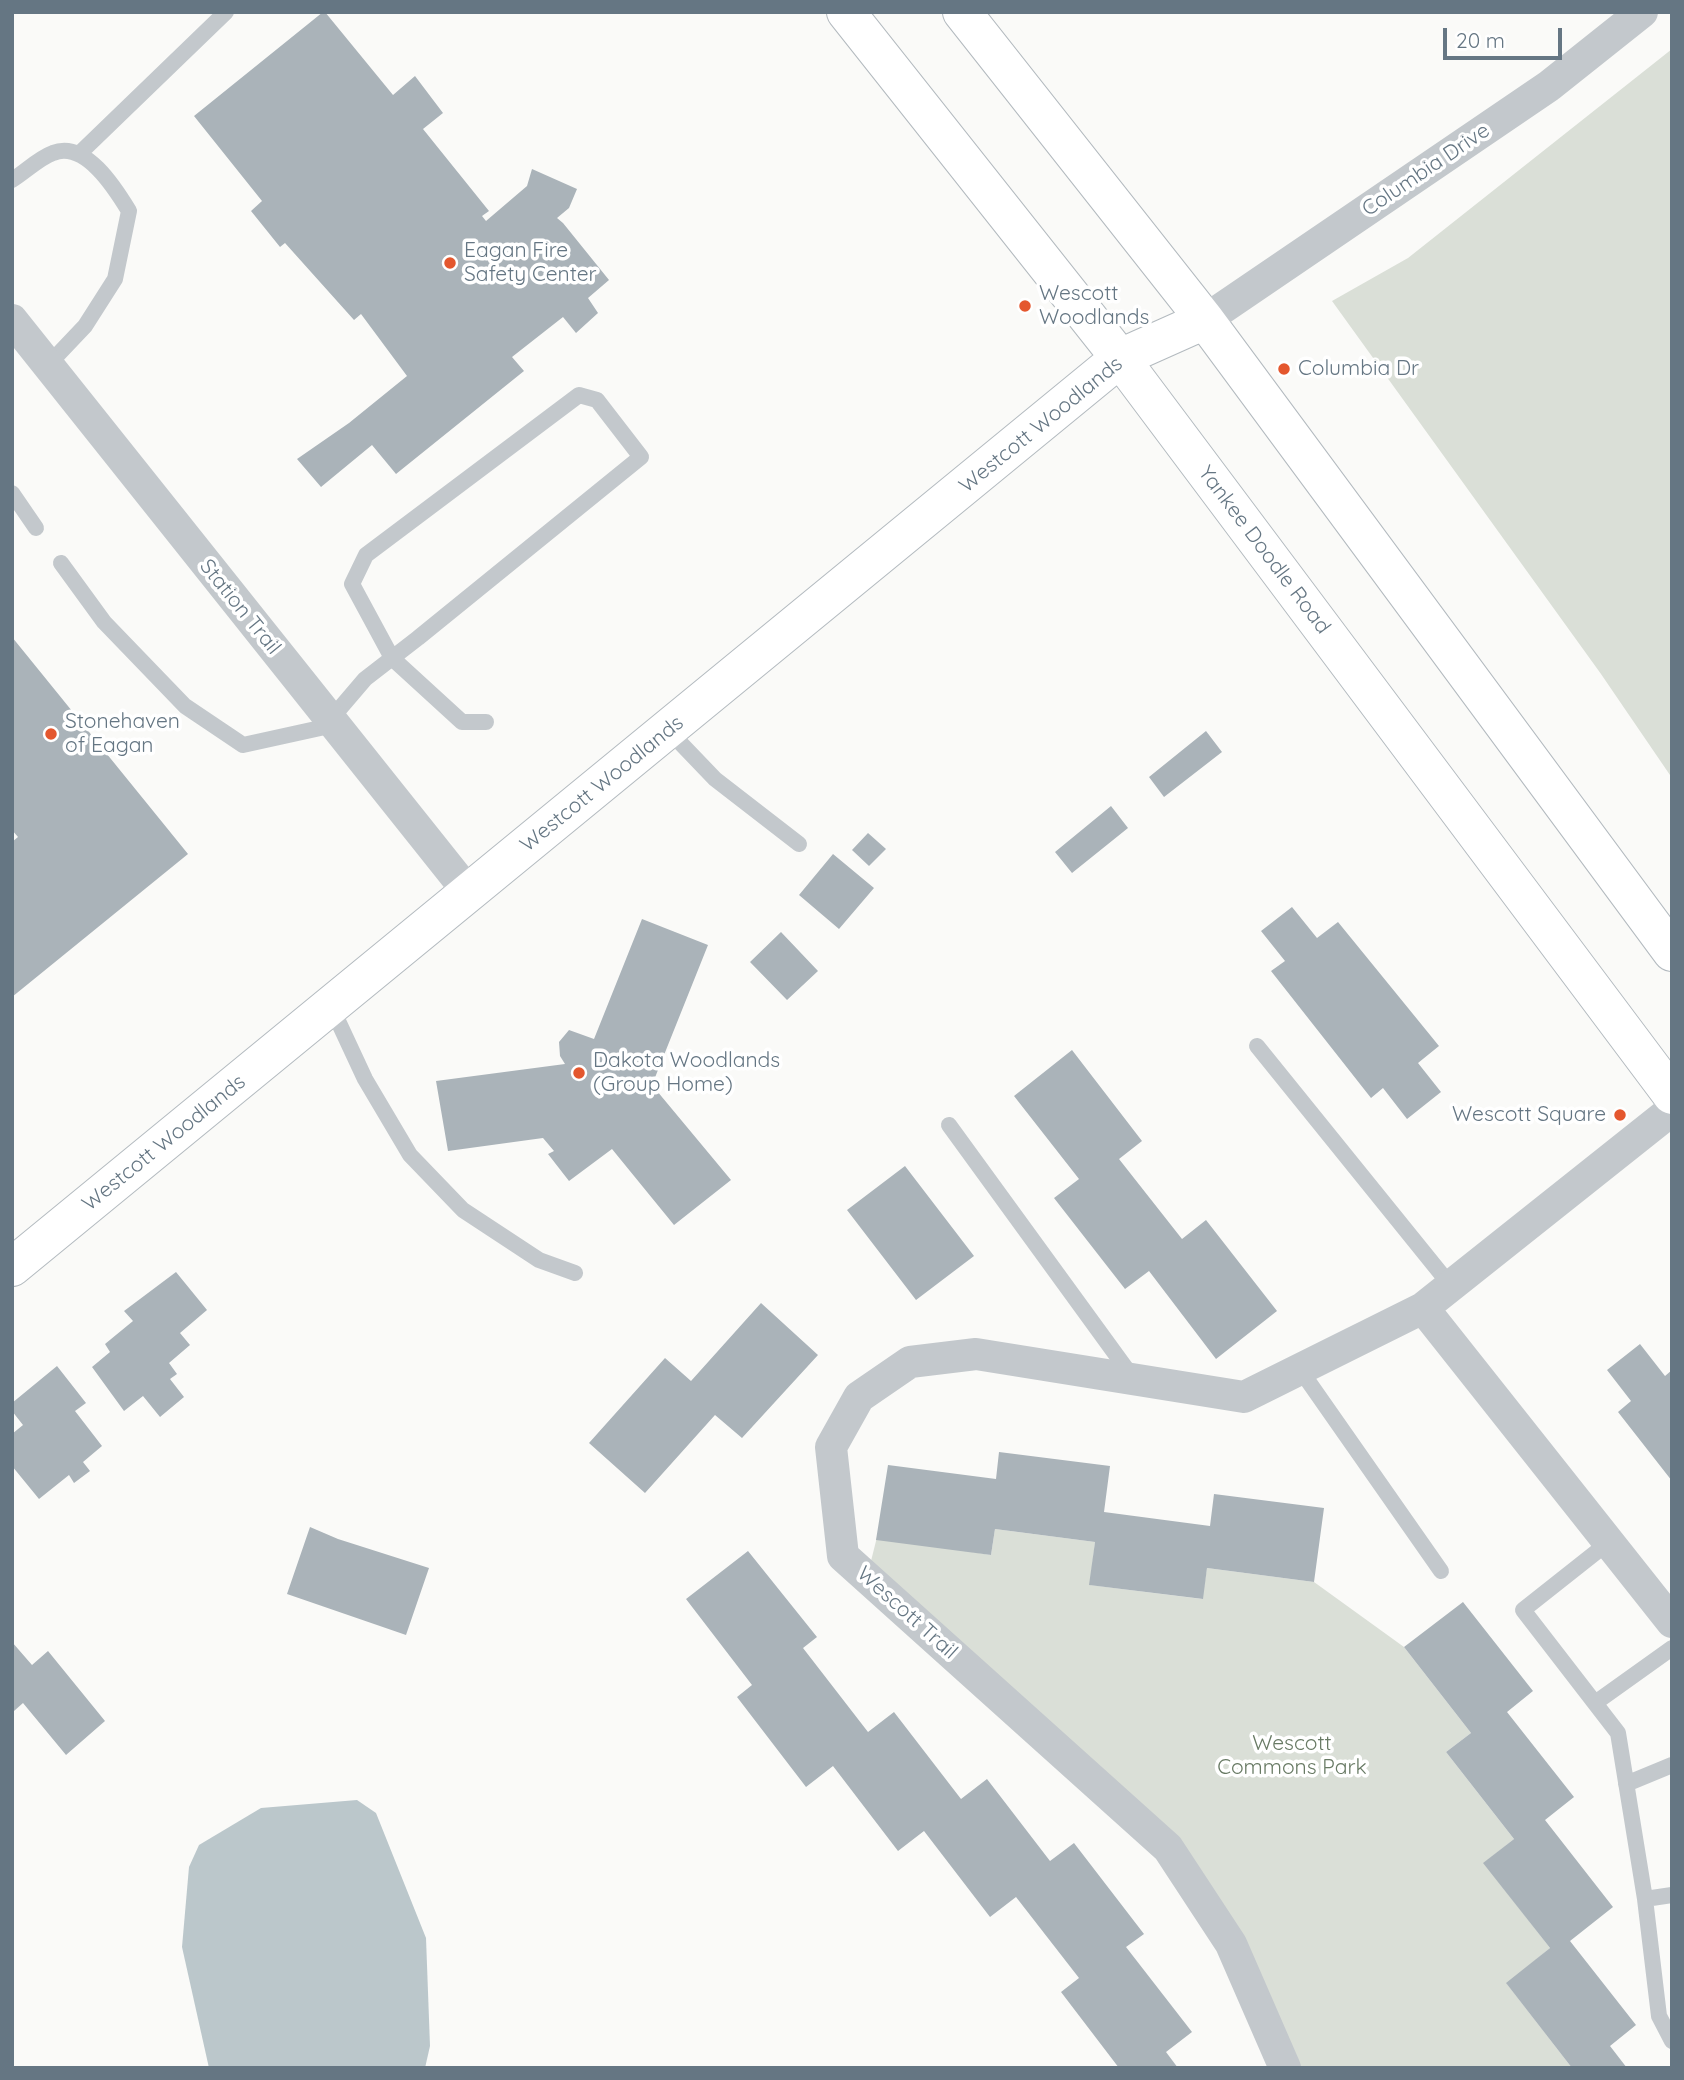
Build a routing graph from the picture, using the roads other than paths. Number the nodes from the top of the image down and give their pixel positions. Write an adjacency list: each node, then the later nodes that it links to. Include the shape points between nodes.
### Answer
1 (226, 12): 5 (lane)
2 (846, 12): 9 (main road, Yankee Doodle Road)
3 (962, 12): 8 (main road)
4 (1642, 12): 8 (street, Columbia Drive, via 1549,86)
5 (80, 153): 6 (lane, via 54,152); 10 (lane, via 111,182 130,211 116,279 85,326)
6 (12, 180)
7 (12, 320): 10 (street, Station Trail)
8 (1205, 320): 9 (main road, Westcott Woodlands); 20 (main road)
9 (1120, 358): 17 (main road, Westcott Woodlands); 23 (main road, Yankee Doodle Road)
10 (48, 365): 15 (street, Station Trail)
11 (12, 493): 12 (lane)
12 (36, 528)
13 (61, 563): 15 (lane, via 104,622 185,706 243,745)
14 (392, 658): 14 (lane, via 641,457 597,400 579,395 366,555 352,584); 15 (lane, via 365,679); 16 (lane, via 461,722)
15 (332, 722): 19 (street, Station Trail)
16 (485, 722)
17 (668, 730): 18 (lane, via 715,779); 19 (main road, Westcott Woodlands)
18 (799, 844)
19 (469, 893): 21 (main road, Westcott Woodlands)
20 (1672, 952)
21 (331, 1006): 26 (main road, Westcott Woodlands); 27 (lane, via 365,1079 410,1155 463,1210 539,1260)
22 (1257, 1046): 28 (lane)
23 (1672, 1095)
24 (1672, 1110): 28 (street)
25 (949, 1125): 31 (lane)
26 (12, 1267)
27 (575, 1273)
28 (1451, 1286): 29 (street)
29 (1423, 1308): 30 (street, Wescott Trail); 32 (street)
30 (1299, 1368): 31 (street, Wescott Trail, via 1244,1397); 33 (lane)
31 (1134, 1379): 42 (street, Wescott Trail, via 976,1354 910,1362 859,1398 831,1447 843,1556 1168,1848 1231,1944)
32 (1609, 1542): 34 (street); 36 (lane, via 1523,1610)
33 (1441, 1571)
34 (1672, 1622)
35 (1672, 1648): 36 (lane)
36 (1595, 1703): 38 (lane, via 1618,1733)
37 (1672, 1765): 38 (lane)
38 (1626, 1784): 40 (lane)
39 (1672, 1895): 40 (lane)
40 (1645, 1899): 41 (lane, via 1659,2016)
41 (1670, 2034)
42 (1285, 2068)

